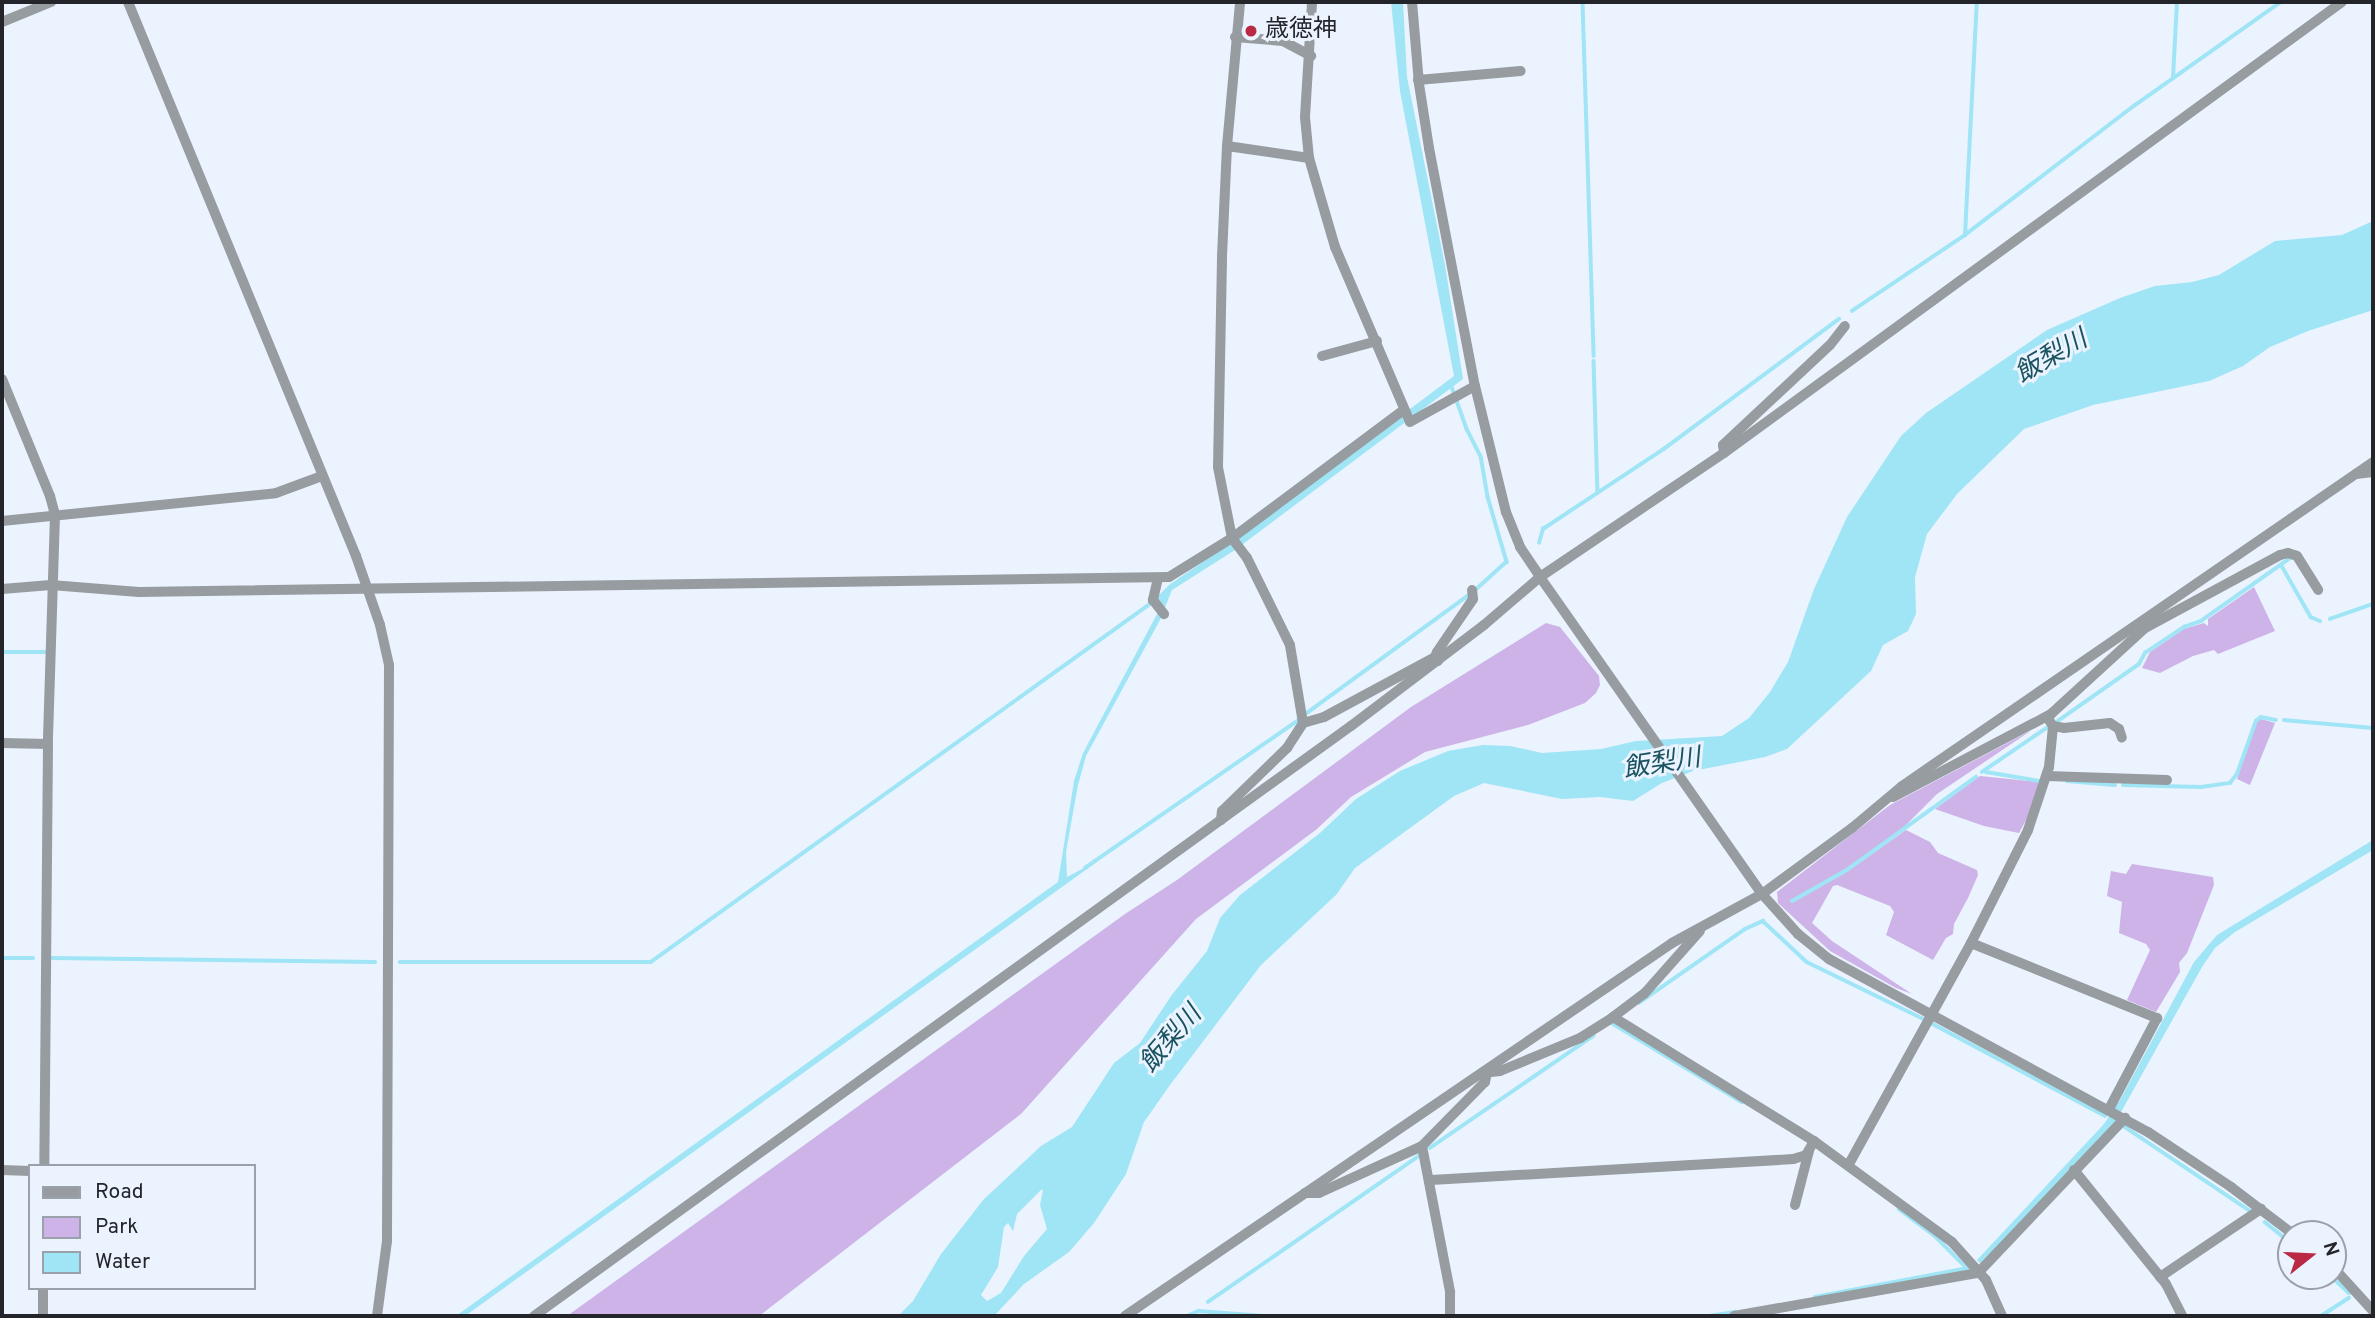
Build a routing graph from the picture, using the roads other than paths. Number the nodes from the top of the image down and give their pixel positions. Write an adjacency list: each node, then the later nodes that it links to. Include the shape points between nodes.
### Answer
1 (51, 2): 7 (street)
2 (128, 2): 24 (street)
3 (1240, 2): 8 (street)
4 (1312, 2): 9 (street)
5 (1412, 2): 11 (street)
6 (2342, 2): 20 (street)
7 (2, 22)
8 (1235, 37): 9 (street, via 1283,41); 12 (street)
9 (1311, 56): 13 (street, via 1305,117)
10 (1521, 71): 11 (street)
11 (1418, 80): 18 (street)
12 (1227, 146): 13 (street); 27 (street, via 1219,467)
13 (1309, 158): 15 (street, via 1335,247)
14 (1845, 326): 20 (street, via 1723,445)
15 (1377, 341): 16 (street); 19 (street)
16 (1322, 356)
17 (2, 379): 25 (street)
18 (1475, 386): 19 (street, via 1416,421); 29 (street, via 1506,512 1520,547)
19 (1406, 414): 27 (street)
20 (1724, 453): 29 (street)
21 (2373, 462): 23 (street)
22 (2373, 472): 23 (street)
23 (2356, 474): 36 (street)
24 (322, 476): 25 (street, via 276,493); 31 (street)
25 (55, 516): 26 (street); 30 (street)
26 (2, 521)
27 (1236, 542): 28 (street, via 1177,575); 39 (street, via 1290,645)
28 (1158, 578): 31 (street); 35 (street)
29 (1543, 580): 37 (street); 47 (street)
30 (51, 585): 31 (street, via 139,592); 32 (street); 42 (street)
31 (366, 587): 74 (street, via 386,646 391,684 387,1241)
32 (2, 589)
33 (2318, 590): 36 (street, via 2297,556 2285,553)
34 (1473, 592): 37 (street, via 1468,609)
35 (1157, 607)
36 (2142, 624): 38 (street); 45 (street)
37 (1437, 659): 39 (street, via 1324,717); 46 (street)
38 (2050, 721): 40 (street, via 2064,728 2110,723); 43 (street); 45 (street)
39 (1303, 723): 46 (street, via 1287,748 1222,811)
40 (2122, 738)
41 (2, 743): 42 (street)
42 (48, 744): 58 (street)
43 (2047, 776): 44 (street); 49 (street, via 2028,830)
44 (2167, 780)
45 (1886, 799): 47 (street)
46 (1222, 820): 75 (street)
47 (1762, 894): 48 (street); 50 (street, via 1798,934 1829,959)
48 (1700, 931): 51 (street, via 1644,994); 52 (street, via 1672,943)
49 (1971, 943): 50 (street); 53 (street, via 2157,1018)
50 (1932, 1014): 53 (street); 59 (street)
51 (1613, 1017): 52 (street, via 1580,1038 1500,1071); 55 (street)
52 (1487, 1072): 56 (street, via 1485,1082); 64 (street)
53 (2110, 1110): 54 (street)
54 (2123, 1117): 61 (street); 66 (street)
55 (1814, 1141): 57 (street); 59 (street)
56 (1422, 1146): 63 (street); 64 (street, via 1319,1193)
57 (1809, 1152): 63 (street, via 1793,1159); 65 (street)
58 (44, 1164)
59 (1849, 1164): 68 (street, via 1952,1242)
60 (2, 1170): 62 (street)
61 (2074, 1170): 68 (street); 69 (street)
62 (28, 1171)
63 (1431, 1180): 77 (street)
64 (1306, 1194): 76 (street)
65 (1795, 1205)
66 (2261, 1209): 67 (street); 69 (street)
67 (2277, 1222)
68 (1977, 1273): 78 (street); 79 (street)
69 (2160, 1277): 80 (street)
70 (2347, 1282): 72 (street)
71 (43, 1290): 73 (street)
72 (2373, 1311)
73 (43, 1316)
74 (377, 1316)
75 (534, 1316)
76 (1125, 1316)
77 (1450, 1316)
78 (1734, 1316)
79 (2002, 1316)
80 (2182, 1316)

